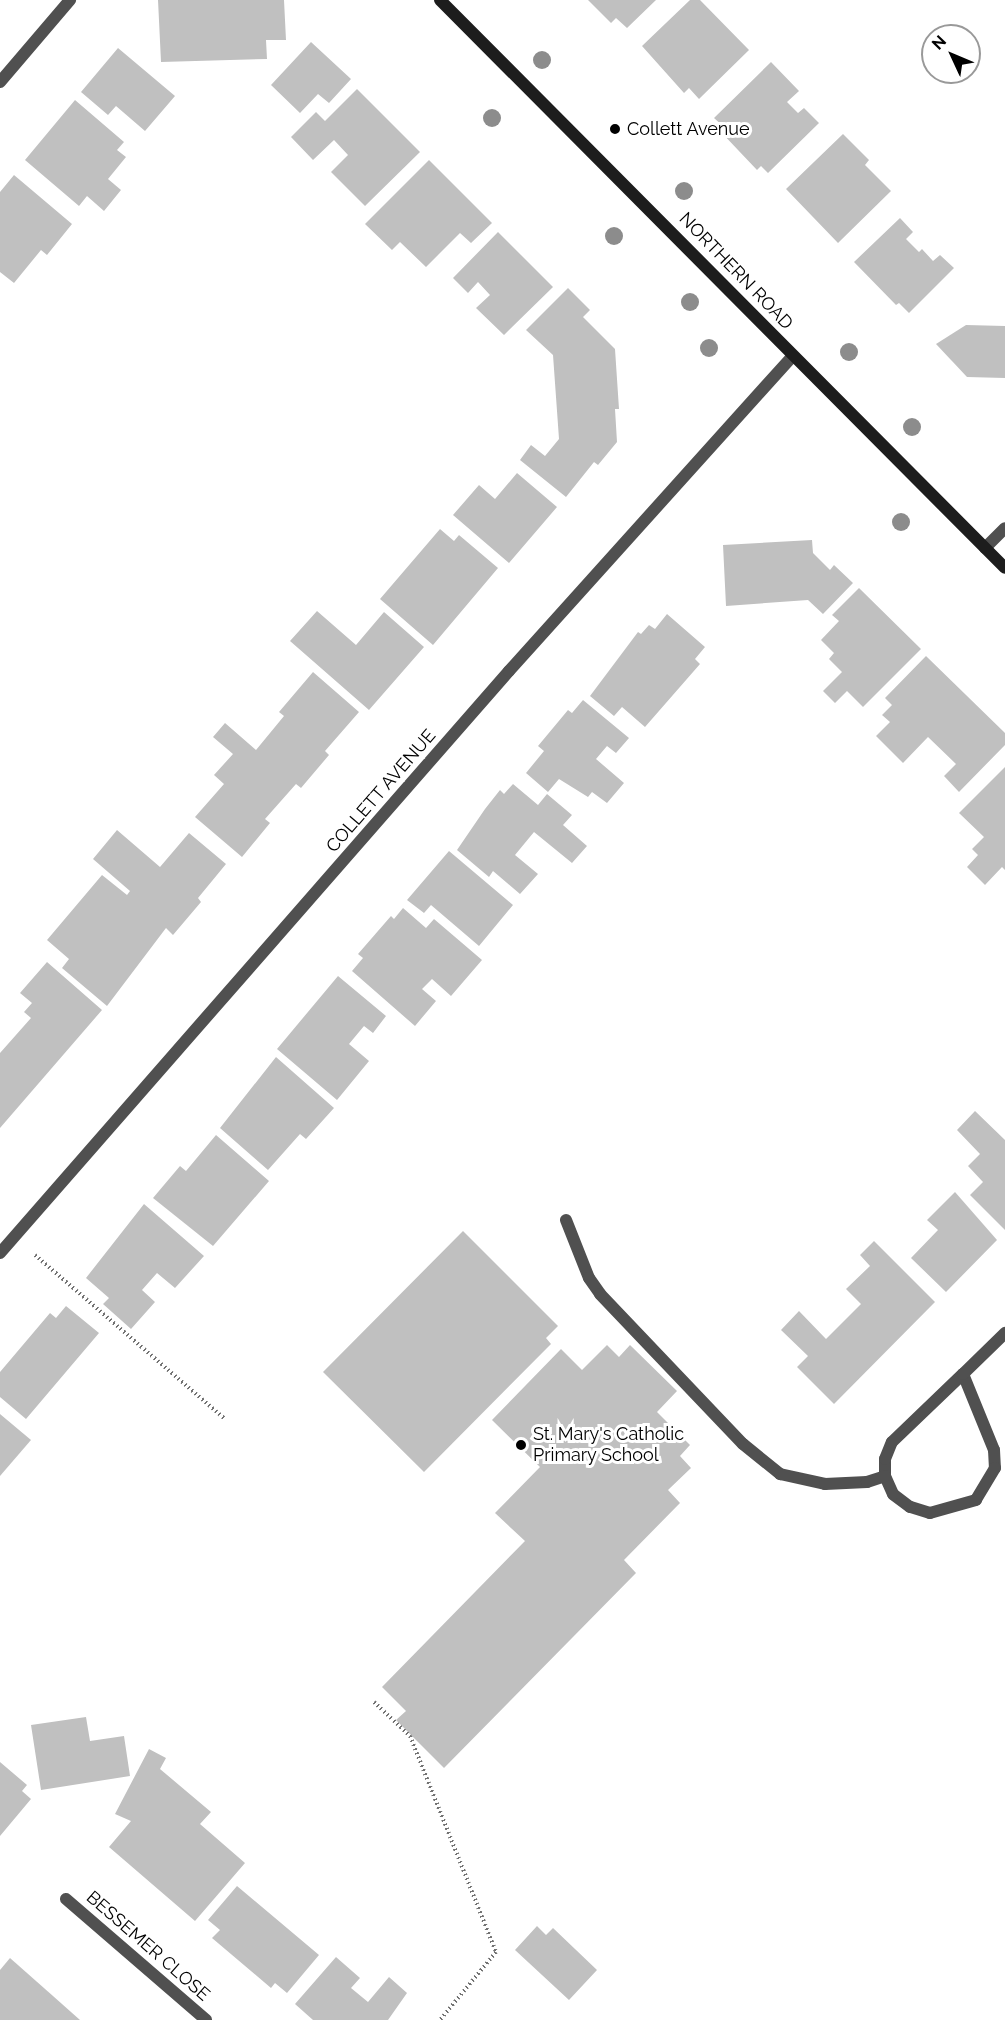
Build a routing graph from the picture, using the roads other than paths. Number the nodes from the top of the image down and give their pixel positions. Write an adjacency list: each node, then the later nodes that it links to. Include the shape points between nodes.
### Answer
1 (70, 0): 3 (street)
2 (440, 0): 4 (street, NORTHERN ROAD)
3 (0, 82)
4 (793, 356): 6 (street, NORTHERN ROAD); 9 (street, COLLETT AVENUE, via 509,671)
5 (1005, 528): 6 (street)
6 (985, 548): 7 (street, NORTHERN ROAD)
7 (1005, 568)
8 (566, 1220): 12 (street, via 589,1278 600,1294 743,1443 780,1474 825,1484 867,1482)
9 (0, 1253)
10 (1005, 1333): 11 (street)
11 (963, 1374): 12 (street, via 892,1442 885,1459); 12 (street, via 994,1450 995,1468 976,1500 930,1513 910,1507 893,1494)
12 (885, 1476)
13 (66, 1899): 14 (street, BESSEMER CLOSE)
14 (206, 2020)

